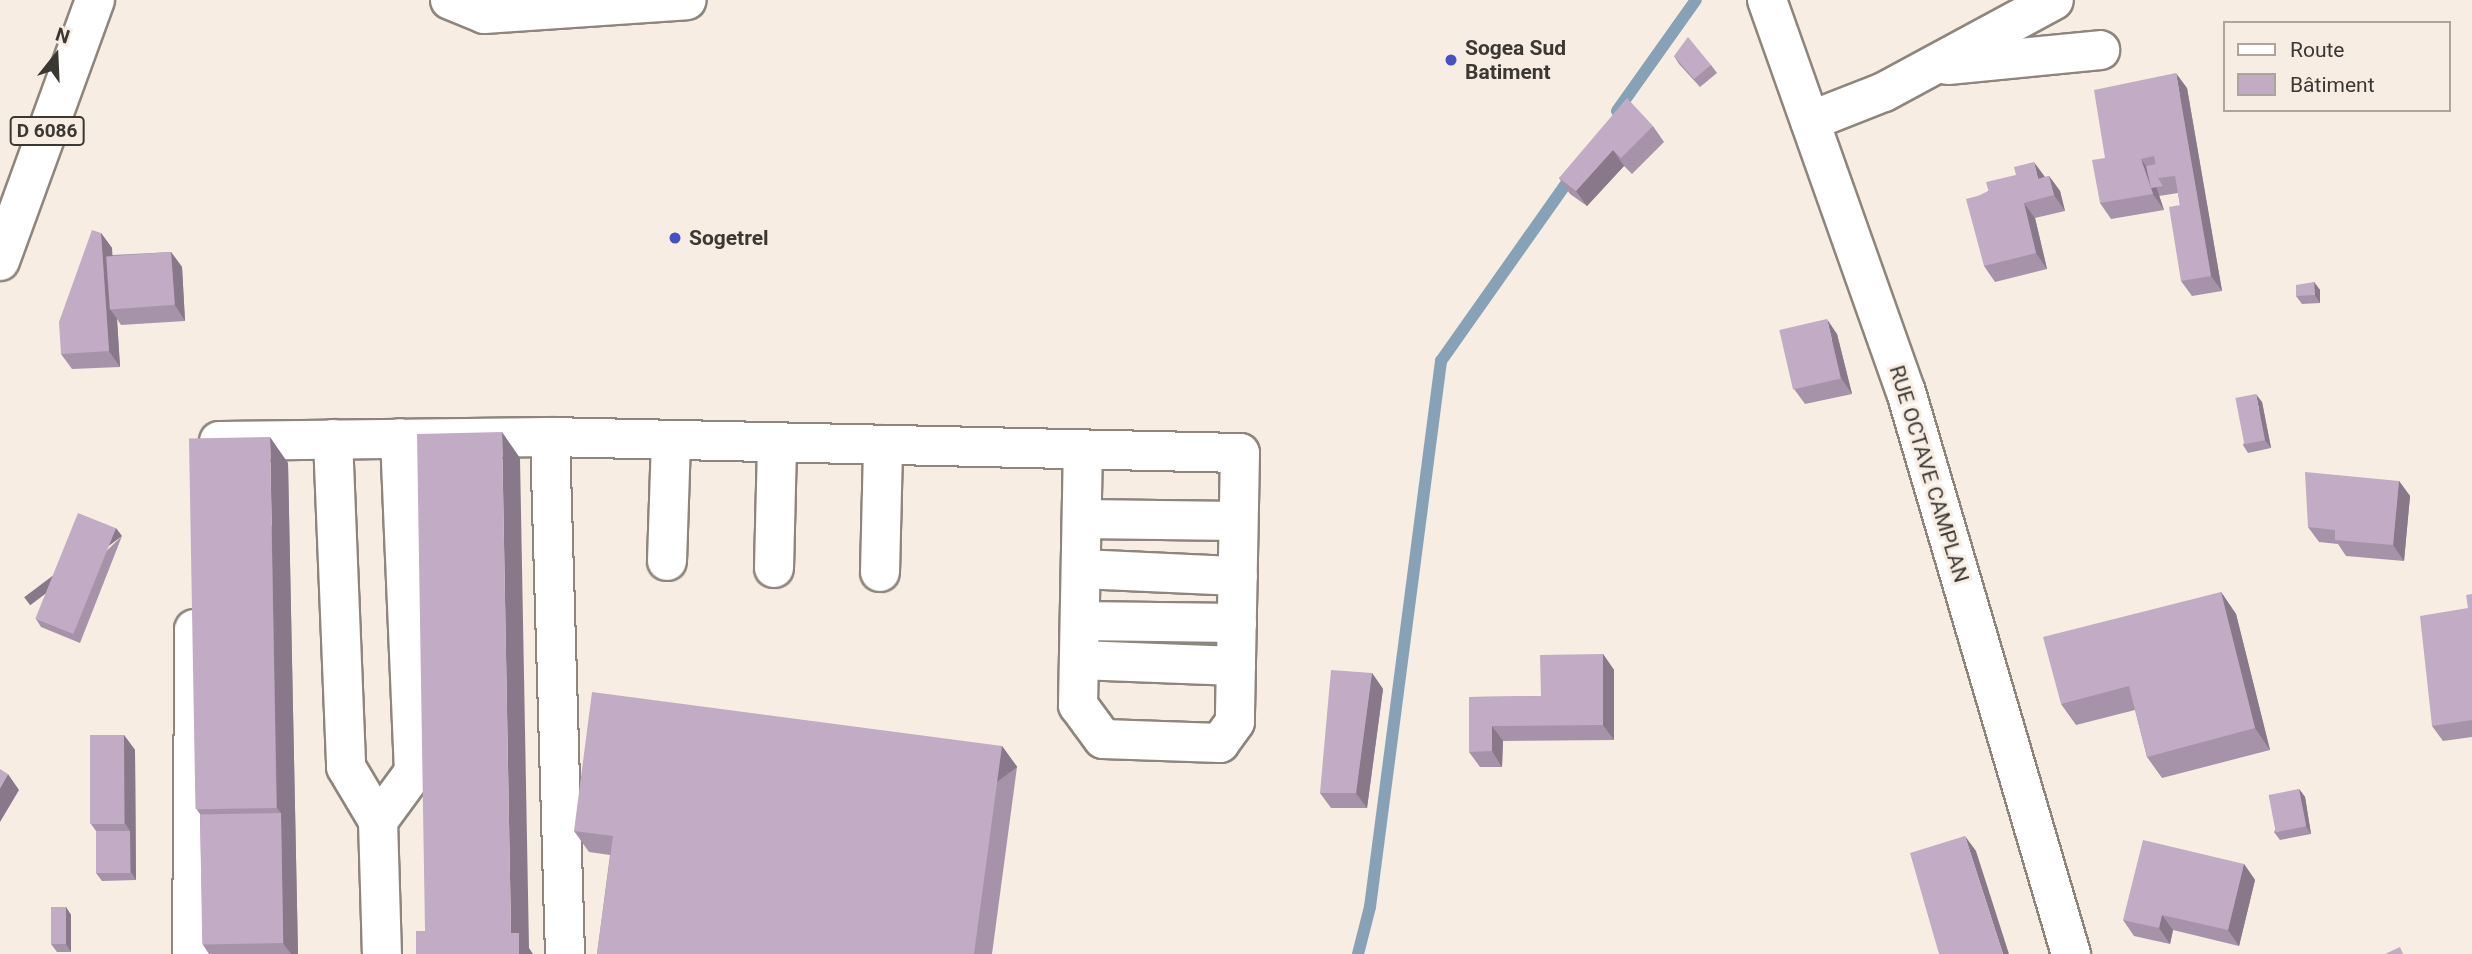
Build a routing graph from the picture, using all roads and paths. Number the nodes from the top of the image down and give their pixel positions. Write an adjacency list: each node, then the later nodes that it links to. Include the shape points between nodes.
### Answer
1 (95, 0): 9 (street, D 6086)
2 (450, 0): 3 (street, via 484,14)
3 (687, 0)
4 (1767, 0): 8 (street, RUE OCTAVE CAMPLAN)
5 (2054, 0): 7 (street)
6 (2100, 50): 7 (street)
7 (1932, 66): 8 (street)
8 (1811, 121): 34 (street, RUE OCTAVE CAMPLAN, via 1906,391)
9 (0, 261)
10 (550, 437): 11 (street); 13 (street); 33 (street)
11 (400, 438): 12 (street); 30 (street, via 414,772)
12 (333, 439): 17 (street, via 196,441); 30 (street, via 346,767)
13 (671, 440): 14 (street); 20 (street)
14 (777, 443): 15 (street); 21 (street)
15 (883, 445): 16 (street); 23 (street)
16 (1083, 450): 18 (street); 19 (street, via 1240,453)
17 (196, 469)
18 (1082, 519): 19 (street); 22 (street)
19 (1238, 521): 24 (street)
20 (667, 561)
21 (774, 568)
22 (1081, 569): 24 (street); 26 (street)
23 (880, 572)
24 (1238, 576): 27 (street)
25 (195, 593): 31 (street)
26 (1080, 621): 27 (street); 28 (street)
27 (1237, 623): 29 (street)
28 (1079, 660): 29 (street); 29 (street, via 1078,705 1103,739 1220,743 1235,722)
29 (1236, 666)
30 (378, 821): 32 (street)
31 (191, 954)
32 (382, 954)
33 (565, 954)
34 (2071, 954)

